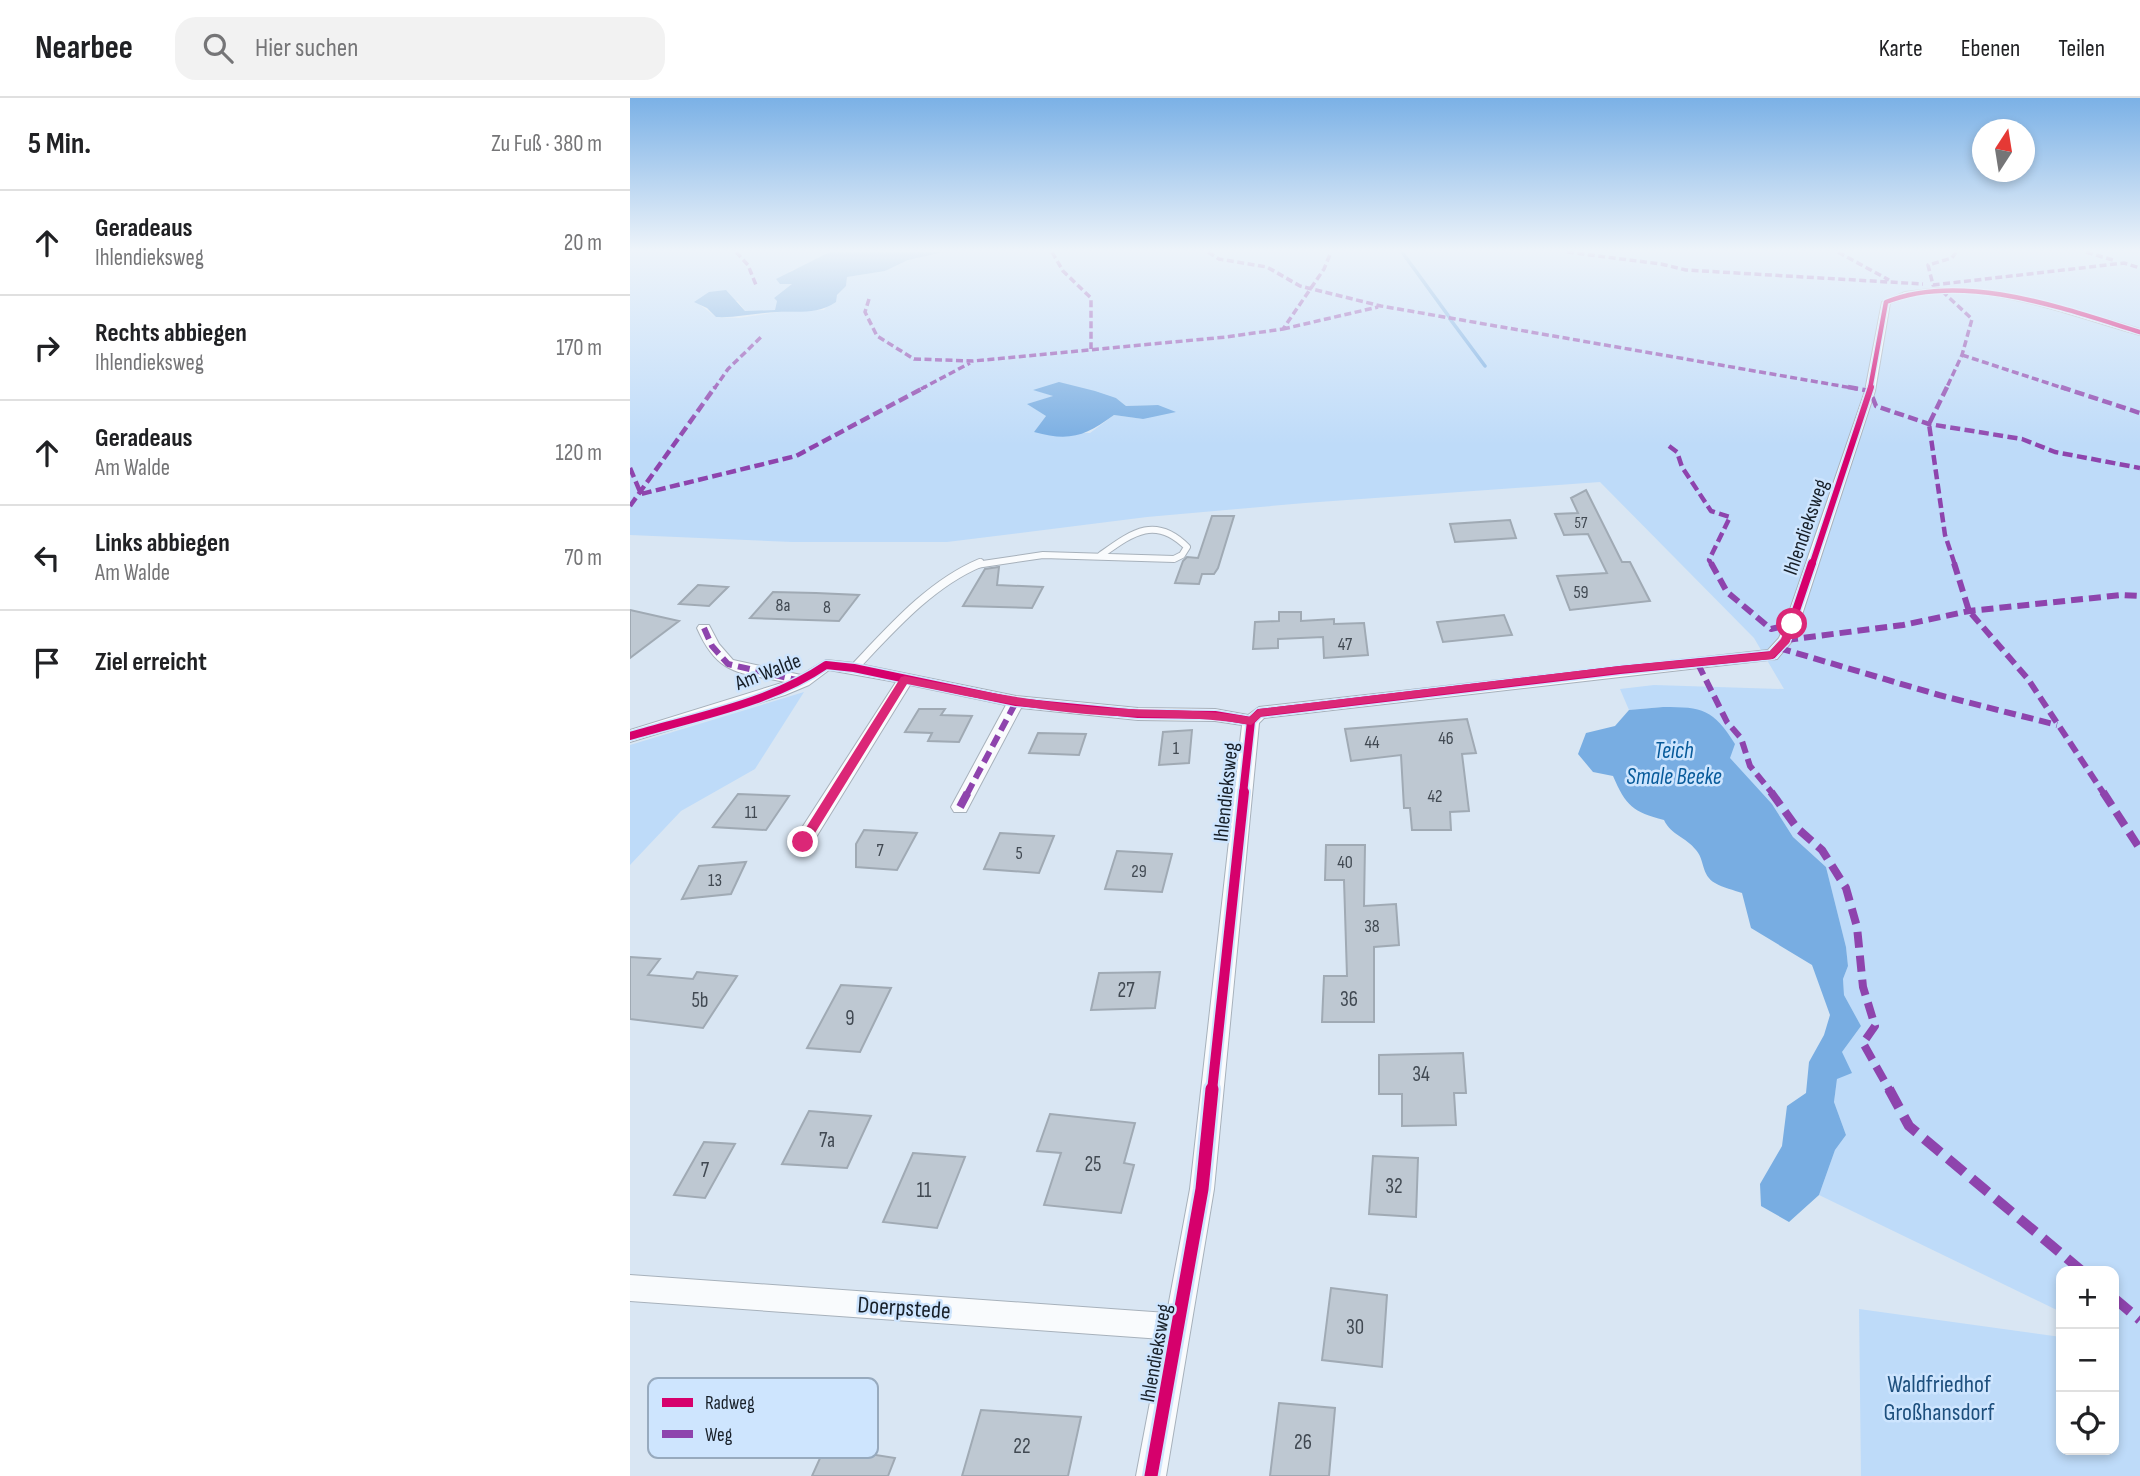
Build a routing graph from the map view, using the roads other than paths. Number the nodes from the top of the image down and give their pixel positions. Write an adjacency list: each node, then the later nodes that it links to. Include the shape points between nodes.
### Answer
1 (1883, 316): 10 (street, Ihlendieksweg, via 1870,391 1792,624 1786,640 1772,655 1259,713)
2 (2089, 316): 3 (street, Ihlendieksweg)
3 (2140, 332)
4 (1101, 555): 4 (lane, via 1174,559 1187,547 1178,536 1149,528); 6 (lane, via 1014,557 956,573 897,623)
5 (704, 628): 8 (street, Am Walde, via 727,664)
6 (854, 668): 7 (street, Am Walde); 8 (street, Am Walde, via 826,665)
7 (905, 680): 9 (street, Am Walde); 13 (street)
8 (803, 681): 11 (street, Am Walde)
9 (1016, 702): 10 (street, Am Walde); 12 (street)
10 (1251, 721): 15 (street, Ihlendieksweg, via 1202,1189)
11 (630, 736)
12 (960, 807)
13 (803, 842)
14 (630, 1288): 15 (street, Doerpstede)
15 (1178, 1327): 16 (street, Ihlendieksweg)
16 (1151, 1476)

